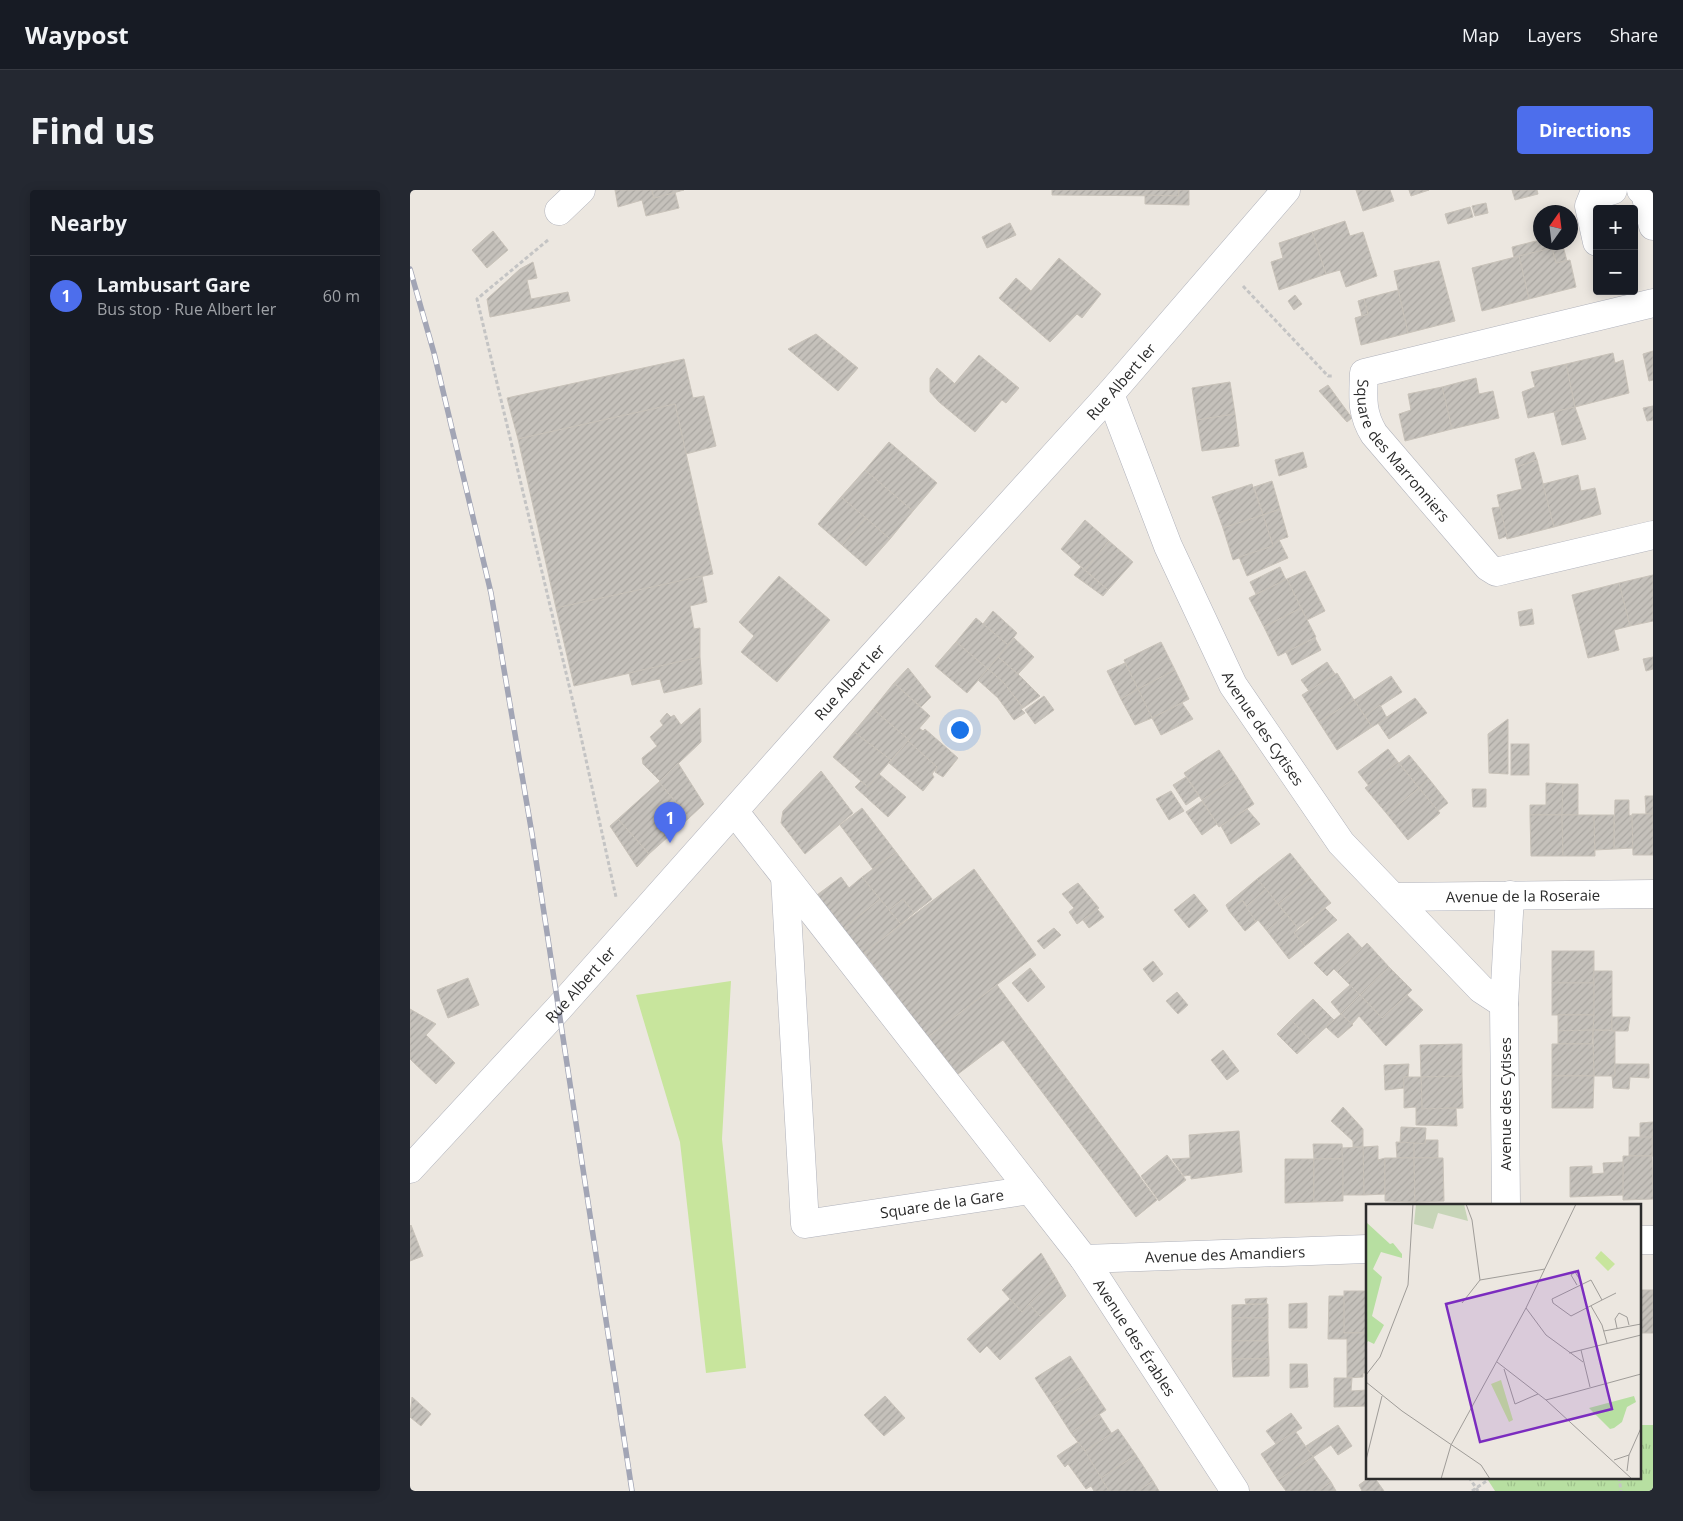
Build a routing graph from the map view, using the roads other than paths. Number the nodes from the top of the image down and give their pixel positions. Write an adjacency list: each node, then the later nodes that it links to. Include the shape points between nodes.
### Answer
1 (581, 190): 5 (street)
2 (1286, 190): 10 (street, Rue Albert Ier)
3 (1613, 190): 7 (street, via 1593,196)
4 (1641, 190): 6 (street, via 1645,193)
5 (559, 211)
6 (1653, 226)
7 (1593, 227)
8 (1612, 302): 9 (street, Square des Marronniers); 11 (street, Square des Marronniers, via 1364,373 1365,420 1488,567 1496,572)
9 (1653, 303)
10 (1110, 394): 12 (street, Rue Albert Ier); 16 (street, Avenue des Cytises, via 1168,546 1233,685 1341,843)
11 (1653, 535)
12 (734, 811): 13 (street, Square de la Gare); 18 (street, Rue Albert Ier)
13 (785, 877): 19 (street, Square de la Gare); 19 (street, Square de la Gare, via 804,1224)
14 (1653, 894): 15 (street, Avenue de la Roseraie)
15 (1510, 895): 16 (street, Avenue de la Roseraie); 17 (street, Avenue des Cytises)
16 (1393, 897): 17 (street, Avenue des Cytises, via 1481,989)
17 (1504, 1004): 20 (street, Avenue des Cytises)
18 (410, 1169)
19 (1030, 1190): 24 (street, Avenue des Érables)
20 (1506, 1204)
21 (1640, 1240): 22 (street)
22 (1653, 1240)
23 (1366, 1249): 24 (street, Avenue des Amandiers)
24 (1084, 1259): 25 (street, Avenue des Érables)
25 (1235, 1491)

